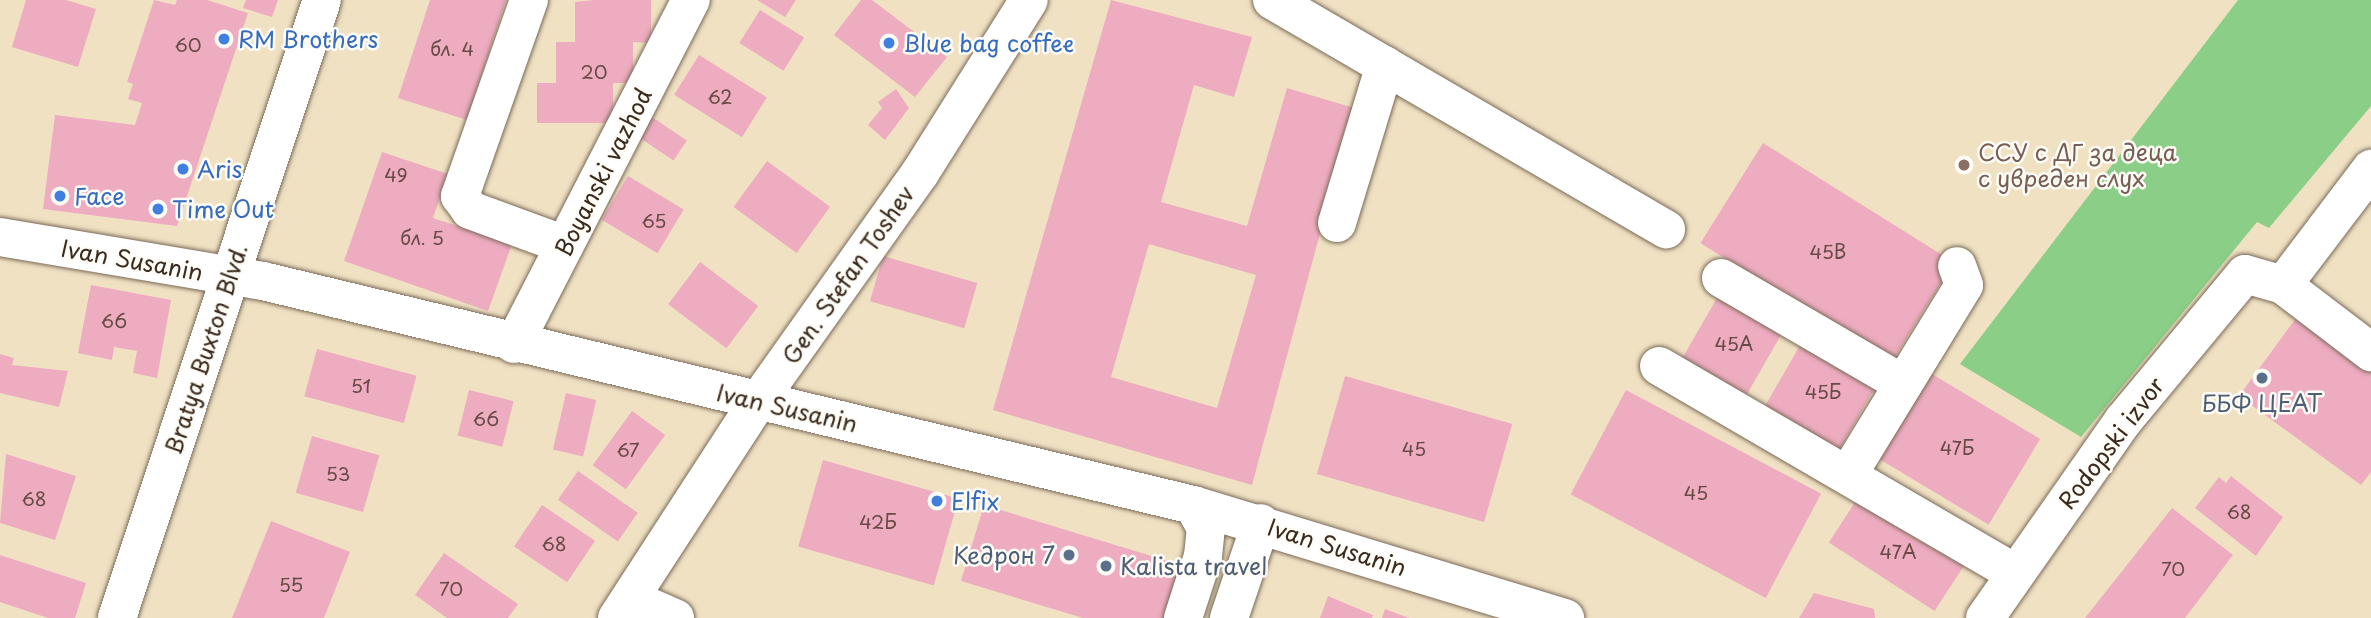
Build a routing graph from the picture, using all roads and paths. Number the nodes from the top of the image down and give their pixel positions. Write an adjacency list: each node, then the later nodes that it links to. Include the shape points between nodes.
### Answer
1 (323, 0): 13 (street, Bratya Buxton Blvd.)
2 (529, 0): 11 (street, via 460,196 470,210)
3 (691, 0): 11 (street, Boyanski vazhod)
4 (1029, 0): 20 (street, Gen. Stefan Toshev, via 920,173)
5 (1272, 0): 6 (street)
6 (1385, 65): 8 (street); 9 (street)
7 (2371, 169): 15 (street)
8 (1337, 223)
9 (1666, 229)
10 (0, 237): 13 (street, Ivan Susanin)
11 (565, 245): 16 (street, Boyanski vazhod)
12 (1957, 267): 19 (street, via 1964,285)
13 (230, 276): 16 (street, Ivan Susanin); 26 (street, Bratya Buxton Blvd.)
14 (1721, 278): 19 (street)
15 (2283, 285): 17 (street); 24 (street, Rodopski izvor, via 2245,274 2123,421)
16 (514, 344): 20 (street, Ivan Susanin)
17 (2371, 352)
18 (1659, 366): 21 (street)
19 (1903, 384): 21 (street)
20 (758, 401): 22 (street, Ivan Susanin); 25 (street, Gen. Stefan Toshev)
21 (1849, 473): 24 (street)
22 (1193, 505): 23 (street, Ivan Susanin); 28 (street, via 1206,528 1203,556)
23 (1261, 523): 29 (street); 30 (street, Ivan Susanin)
24 (2015, 573): 31 (street, Rodopski izvor)
25 (624, 608): 27 (street)
26 (117, 618)
27 (675, 618)
28 (1183, 618)
29 (1229, 618)
30 (1565, 618)
31 (1985, 618)

